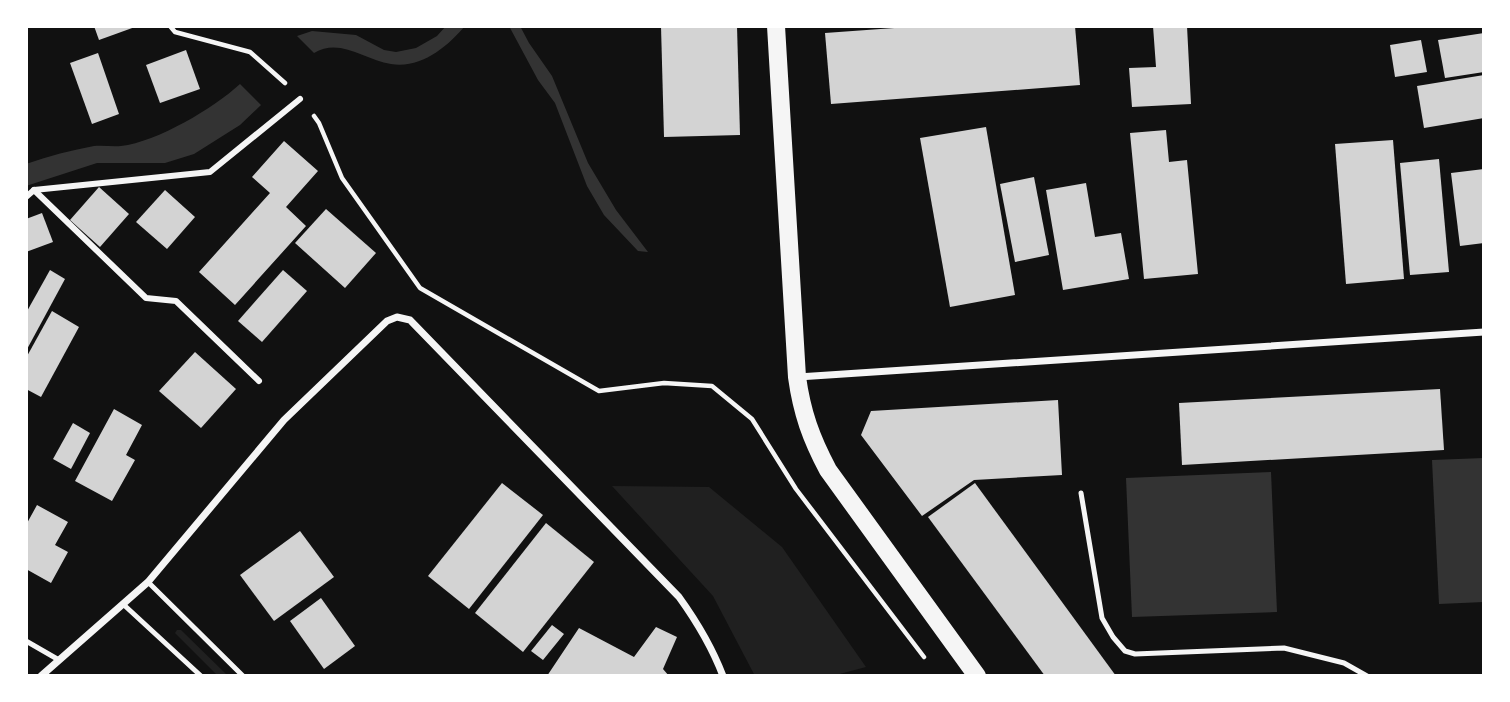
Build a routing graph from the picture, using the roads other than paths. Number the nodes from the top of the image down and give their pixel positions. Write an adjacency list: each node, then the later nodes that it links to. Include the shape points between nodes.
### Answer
1 (776, 26): 6 (main road)
2 (300, 99): 3 (street, via 210,172)
3 (34, 190): 4 (street); 7 (street, via 146,298 176,301)
4 (26, 197)
5 (1484, 332): 6 (street)
6 (797, 377): 17 (main road, via 812,441 828,470)
7 (259, 381)
8 (1081, 493): 18 (lane, via 1102,618 1125,651 1284,649 1344,663)
9 (148, 582): 10 (street); 15 (lane); 16 (street, via 285,420 387,321 397,317 410,320 679,597 699,624)
10 (124, 605): 12 (street); 14 (lane)
11 (26, 641): 12 (lane)
12 (59, 660): 13 (street)
13 (41, 676)
14 (201, 676)
15 (243, 676)
16 (723, 676)
17 (977, 676)
18 (1367, 676)

